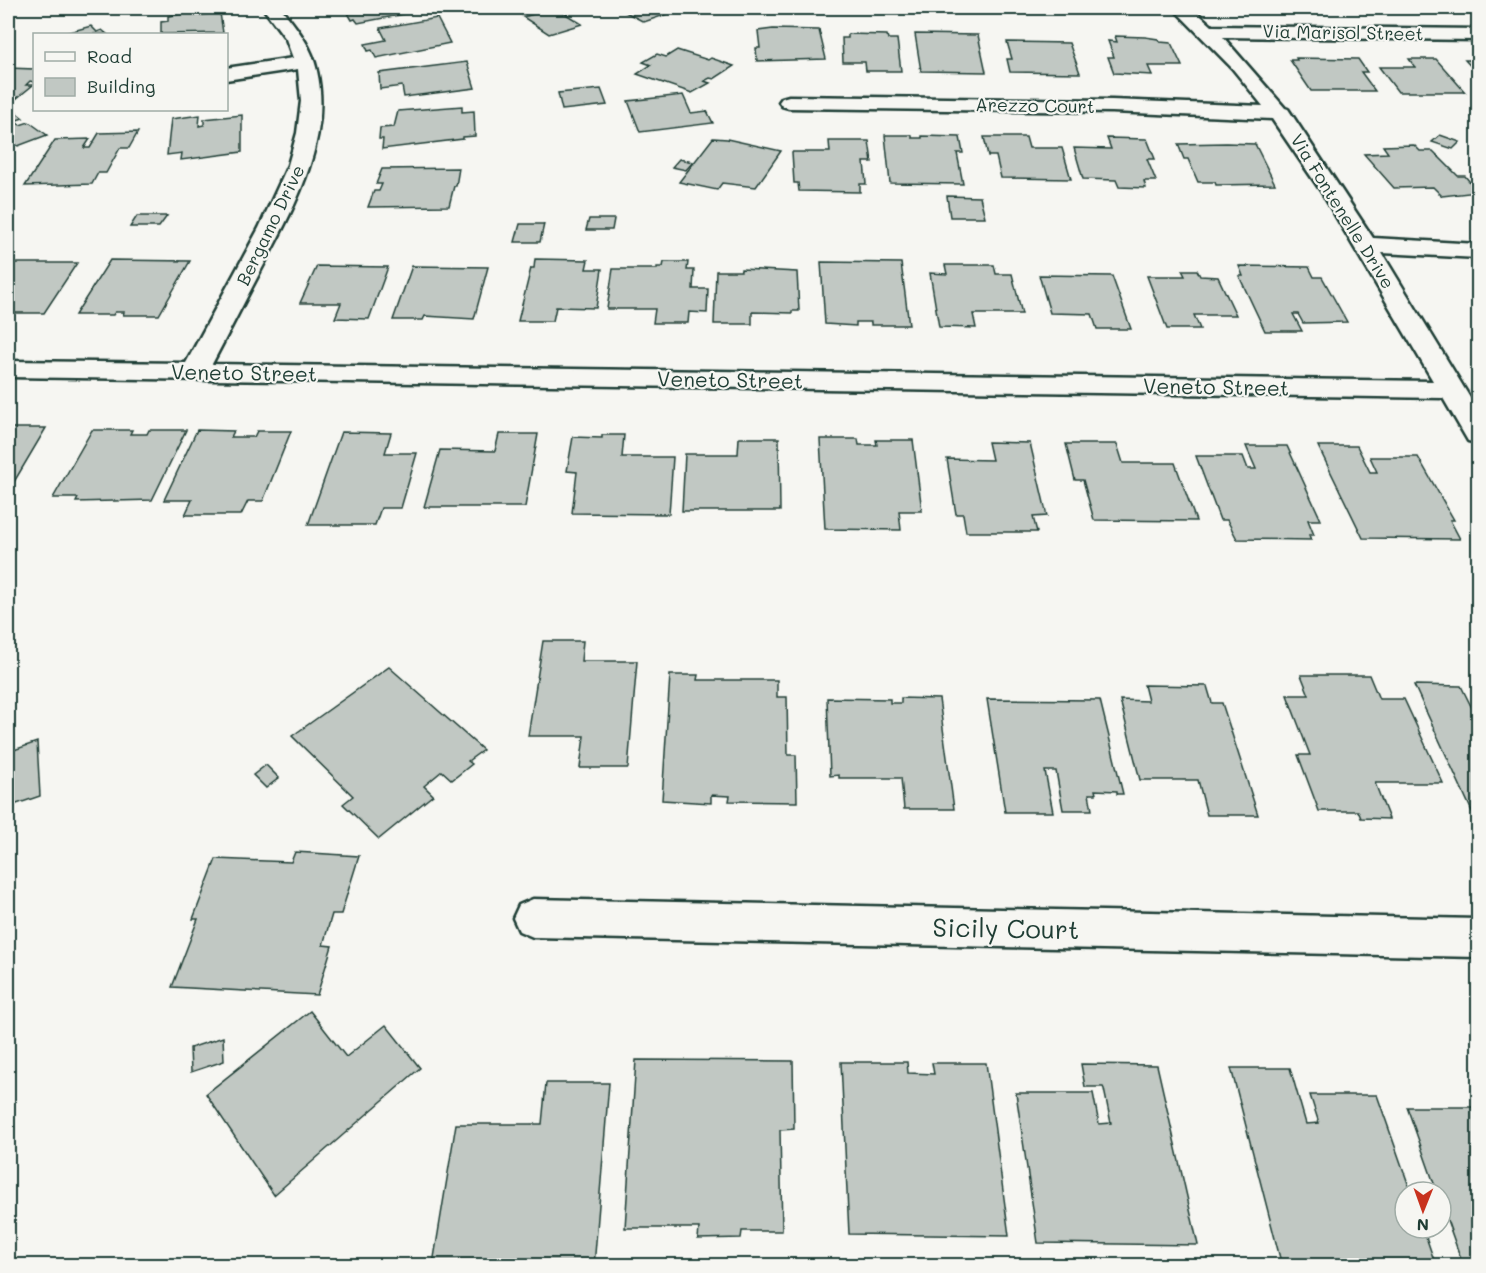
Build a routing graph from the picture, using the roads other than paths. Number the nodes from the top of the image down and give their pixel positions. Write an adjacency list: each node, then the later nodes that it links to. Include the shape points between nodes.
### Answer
1 (272, 8): 5 (street, Bergamo Drive, via 296,41)
2 (1182, 8): 3 (street, Via Fontenelle Drive)
3 (1208, 31): 4 (street, Via Marisol Street); 8 (street, Via Fontenelle Drive)
4 (1479, 34)
5 (304, 62): 6 (street); 12 (street, Bergamo Drive, via 310,91 310,124 302,159 288,195)
6 (228, 74)
7 (789, 102): 8 (street, Arezzo Court, via 1112,106)
8 (1281, 113): 9 (street, Via Fontenelle Drive)
9 (1365, 245): 10 (street); 13 (street, Via Fontenelle Drive)
10 (1479, 251)
11 (8, 369): 12 (street, Veneto Street)
12 (195, 372): 13 (street, Veneto Street)
13 (1452, 390): 14 (street, Via Fontenelle Drive)
14 (1479, 434)
15 (533, 918): 16 (street, Sicily Court)
16 (1479, 938)

